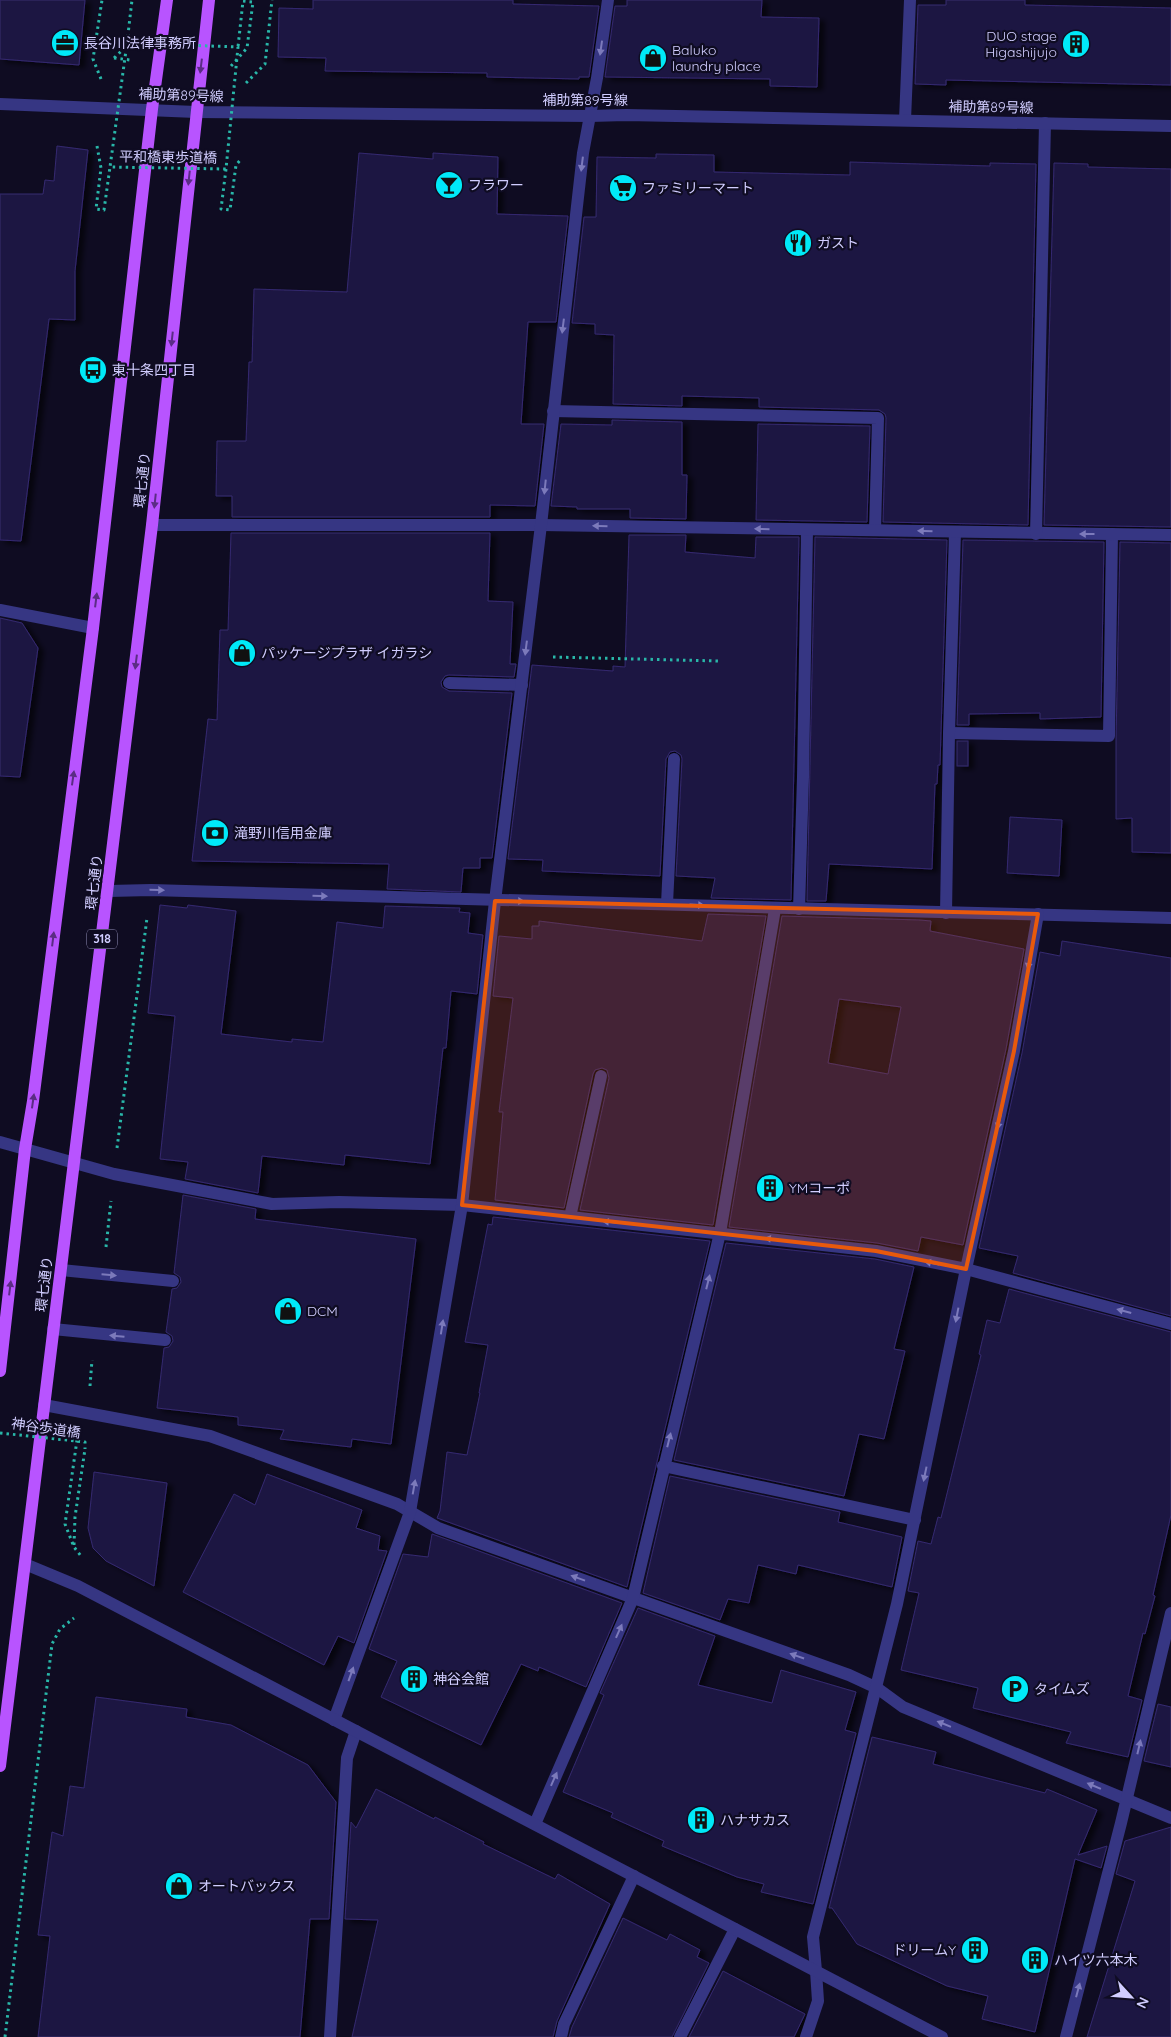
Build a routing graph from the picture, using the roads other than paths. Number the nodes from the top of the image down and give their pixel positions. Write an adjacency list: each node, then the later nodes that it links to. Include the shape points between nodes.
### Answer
1 (167, 0): 6 (main road)
2 (209, 0): 7 (main road, 環七通り / 318, one-way to 7)
3 (608, 0): 8 (street, one-way to 8)
4 (910, 0): 9 (street)
5 (0, 104): 6 (street, 補助第89号線)
6 (152, 109): 7 (street, 補助第89号線); 22 (main road, one-way to 6)
7 (196, 112): 8 (street, 補助第89号線); 13 (main road, 環七通り / 318, one-way to 13)
8 (590, 116): 9 (street, 補助第89号線); 12 (street, one-way to 12)
9 (905, 120): 10 (street, 補助第89号線)
10 (1045, 123): 11 (street, 補助第89号線); 18 (street)
11 (1171, 126)
12 (554, 411): 14 (street, one-way to 14); 16 (street, via 878,418)
13 (152, 525): 14 (street); 27 (main road, 環七通り / 318, one-way to 27)
14 (541, 525): 15 (street, one-way to 14); 24 (street, one-way to 24)
15 (806, 530): 16 (street); 31 (street)
16 (875, 530): 17 (street, one-way to 16)
17 (955, 532): 18 (street); 25 (street)
18 (1036, 534): 19 (street, one-way to 18)
19 (1112, 534): 20 (street); 25 (street, via 1109,736)
20 (1171, 536)
21 (0, 610): 22 (street)
22 (93, 628): 37 (main road, one-way to 22)
23 (449, 683): 24 (street)
24 (522, 685): 28 (street)
25 (948, 733): 32 (street)
26 (674, 759): 29 (street)
27 (109, 891): 28 (street, one-way to 28); 38 (main road, 環七通り / 318)
28 (495, 901): 29 (street, one-way to 29); 39 (street)
29 (667, 904): 30 (street, one-way to 30)
30 (775, 909): 31 (street); 41 (street)
31 (799, 909): 32 (street)
32 (946, 912): 33 (street)
33 (1038, 914): 34 (street); 43 (street, one-way to 43, via 1014,1051)
34 (1171, 918)
35 (601, 1076): 40 (street)
36 (0, 1142): 37 (street)
37 (25, 1149): 38 (street); 45 (main road, one-way to 37)
38 (73, 1163): 39 (street, via 114,1174 272,1204); 42 (main road, 環七通り / 318)
39 (462, 1205): 40 (street); 52 (street, one-way to 39)
40 (570, 1218): 41 (street, one-way to 40)
41 (720, 1233): 43 (street, one-way to 41, via 876,1252); 51 (street, one-way to 41)
42 (61, 1270): 44 (street, one-way to 44); 47 (main road, 環七通り / 318)
43 (966, 1270): 46 (street, one-way to 43); 53 (street, one-way to 53)
44 (173, 1281)
45 (4, 1308): 49 (main road)
46 (1171, 1324)
47 (53, 1329): 48 (street, one-way to 47); 50 (main road, 環七通り / 318)
48 (165, 1340)
49 (0, 1372)
50 (44, 1405): 52 (street, via 210,1436 397,1504); 54 (main road, 環七通り / 318)
51 (663, 1466): 53 (street); 55 (street)
52 (410, 1512): 55 (street, one-way to 52, via 438,1528); 58 (street, one-way to 52)
53 (915, 1520): 57 (street)
54 (25, 1564): 58 (street, via 78,1586); 60 (main road, 環七通り / 318)
55 (633, 1598): 57 (street, one-way to 55, via 849,1674); 63 (street, one-way to 55)
56 (1171, 1613): 61 (street, one-way to 56)
57 (877, 1688): 61 (street, one-way to 57, via 903,1707); 66 (street, via 813,1937)
58 (334, 1720): 59 (street)
59 (356, 1731): 63 (street); 67 (street, via 347,1758)
60 (0, 1766)
61 (1126, 1800): 62 (street); 72 (street, one-way to 61)
62 (1171, 1818)
63 (535, 1824): 64 (street)
64 (634, 1876): 65 (street); 68 (street, via 564,2024)
65 (735, 1929): 66 (street); 69 (street)
66 (816, 1971): 70 (street, via 818,2001); 71 (street)
67 (330, 2037)
68 (561, 2037)
69 (680, 2037)
70 (806, 2037)
71 (942, 2037)
72 (1066, 2037)

